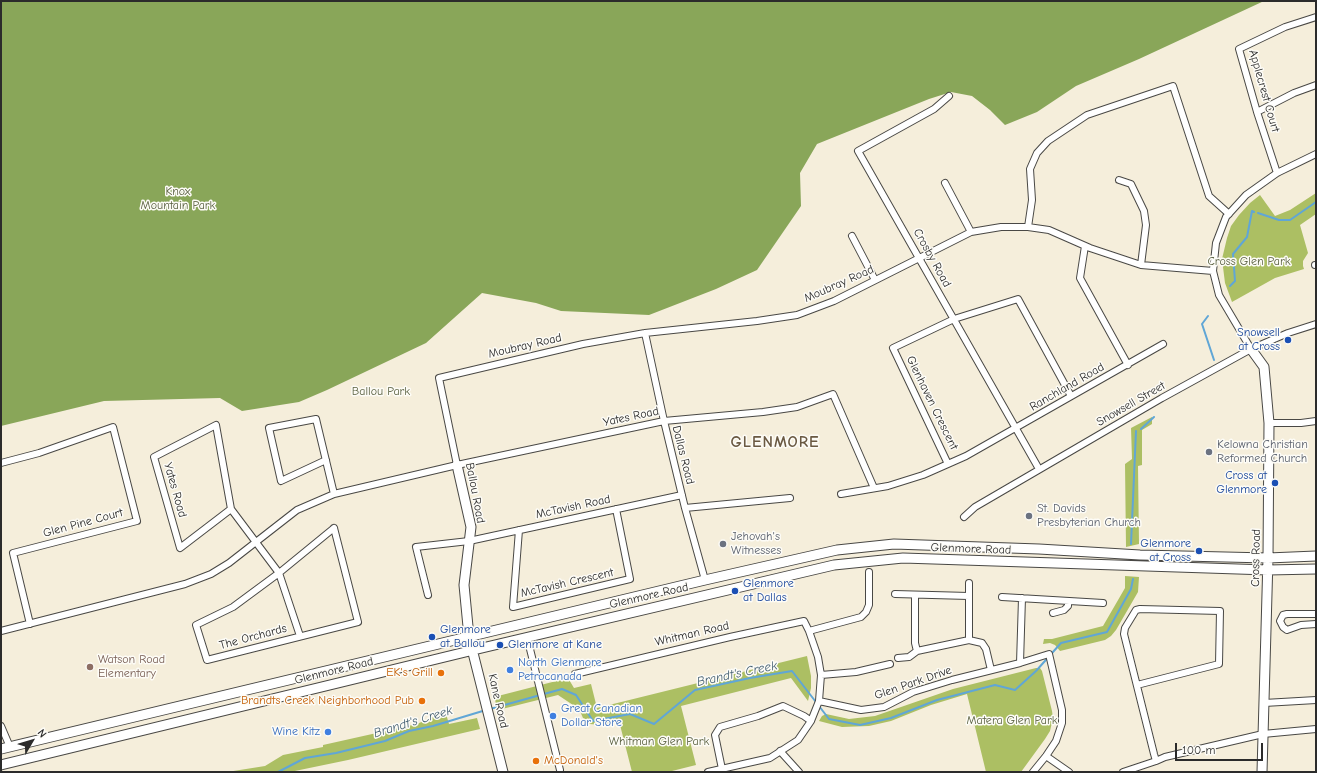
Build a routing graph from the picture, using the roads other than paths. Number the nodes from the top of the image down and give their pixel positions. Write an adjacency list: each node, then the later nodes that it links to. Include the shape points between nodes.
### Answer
1 (1316, 17): 4 (street, Applecrest Court, via 1285,27 1239,49)
2 (1316, 85): 4 (street)
3 (949, 96): 14 (street, Crosby Road, via 934,109 858,151)
4 (1257, 112): 6 (street, Applecrest Court)
5 (1316, 154): 6 (street)
6 (1277, 173): 9 (street, via 1246,195)
7 (1119, 180): 15 (street, via 1132,184 1144,211 1146,225)
8 (945, 183): 11 (street)
9 (1229, 214): 10 (street, via 1209,196 1173,86 1088,115 1048,141 1037,153 1030,169 1032,200); 16 (street, via 1216,243)
10 (1028, 227): 11 (street, Moubray Road, via 1001,227); 13 (street, Moubray Road, via 1050,230)
11 (970, 232): 14 (street, Moubray Road)
12 (852, 236): 17 (street)
13 (1084, 246): 15 (street, Moubray Road); 23 (street, via 1080,278)
14 (920, 258): 17 (street, Moubray Road); 18 (street, Crosby Road)
15 (1141, 265): 16 (street, Moubray Road)
16 (1213, 271): 22 (street, via 1219,295)
17 (875, 280): 20 (street, Moubray Road, via 834,301 797,315)
18 (954, 319): 25 (street, via 1018,299); 29 (street, Crosby Road); 32 (street, Glenhaven Crescent, via 893,348)
19 (1316, 324): 22 (street, Snowsell Street)
20 (645, 333): 24 (street, Moubray Road, via 583,344); 26 (street, Dallas Road)
21 (1163, 344): 23 (street, Ranchland Road)
22 (1251, 349): 28 (main road, Cross Road, via 1264,367); 34 (street, Snowsell Street)
23 (1128, 365): 25 (street, Ranchland Road)
24 (439, 378): 33 (street, Ballou Road)
25 (1072, 396): 29 (street, Ranchland Road)
26 (664, 421): 33 (street, Yates Road); 35 (street, Yates Road, via 797,407 833,394); 38 (street, Dallas Road)
27 (1316, 421): 28 (street)
28 (1269, 423): 48 (main road, Cross Road)
29 (1016, 428): 32 (street); 34 (street, Crosby Road)
30 (326, 460): 30 (street, via 316,419 269,428 281,481); 36 (street)
31 (1, 463): 66 (street, Glen Pine Court, via 39,453 113,427 137,521 12,553)
32 (948, 464): 35 (street, via 923,475)
33 (458, 465): 36 (street, Yates Road); 45 (main road, Ballou Road, via 471,527)
34 (1039, 469): 43 (street, Snowsell Street, via 975,507)
35 (874, 488): 37 (street)
36 (334, 494): 46 (street, Yates Road, via 297,510)
37 (841, 494)
38 (682, 495): 40 (street, Dallas Road); 42 (street, McTavish Road)
39 (790, 498): 40 (street)
40 (685, 508): 53 (street, Dallas Road)
41 (231, 509): 41 (street, Yates Road, via 216,425 154,457 180,548); 46 (street, Yates Road)
42 (616, 509): 44 (street, McTavish Road); 44 (street, McTavish Crescent, via 630,579 513,606)
43 (964, 517)
44 (519, 530): 45 (street, McTavish Road)
45 (469, 541): 57 (street, McTavish Road, via 416,548); 72 (main road, Ballou Road, via 464,585)
46 (257, 542): 52 (street, The Orchards); 66 (street, Yates Road, via 229,563 185,584)
47 (1316, 556): 48 (main road, Glenmore Road)
48 (1268, 558): 50 (main road, Cross Road); 53 (main road, Glenmore Road, via 894,544 837,550)
49 (1316, 569): 50 (main road, Glenmore Road)
50 (1268, 570): 73 (main road, Glenmore Road, via 903,558 834,565); 86 (main road, Cross Road)
51 (869, 572): 69 (street, via 868,604 866,612 861,617)
52 (279, 573): 71 (street, The Orchards); 71 (street, via 334,528 358,622); 71 (street, The Orchards, via 233,607 196,625 207,660)
53 (705, 580): 72 (main road, Glenmore Road)
54 (969, 583): 58 (street)
55 (894, 594): 56 (street)
56 (915, 595): 58 (street); 76 (street)
57 (428, 596)
58 (969, 596): 74 (street)
59 (1002, 597): 60 (street)
60 (1022, 598): 61 (street); 78 (street)
61 (1068, 601): 62 (street); 63 (street, via 1068,606 1064,610)
62 (1102, 603)
63 (1053, 613)
64 (1316, 614): 65 (street)
65 (1294, 615): 68 (street, via 1297,623); 68 (street, via 1283,615 1280,621 1287,630)
66 (30, 624): 70 (street, Yates Road)
67 (1316, 624): 68 (street)
68 (1295, 627)
69 (809, 630): 81 (street, Whitman Road, via 804,621); 82 (street)
70 (1, 631)
71 (300, 636)
72 (469, 636): 75 (main road, Kane Road); 91 (main road, Glenmore Road)
73 (527, 637): 75 (main road, Glenmore Road); 97 (street)
74 (969, 640): 76 (street); 80 (street, via 982,643)
75 (473, 650): 95 (main road, Glenmore Road); 98 (main road, Kane Road)
76 (917, 651): 77 (street, via 909,657)
77 (898, 658)
78 (1020, 663): 80 (street, Glen Park Drive); 93 (street, Glen Park Drive, via 1049,654 1062,710 1062,723 1056,741)
79 (890, 664): 82 (street, via 856,672)
80 (991, 670): 85 (street, Glen Park Drive, via 914,692 884,706 861,710)
81 (574, 674)
82 (821, 675): 85 (street)
83 (1137, 685): 83 (street, via 1124,634 1136,610 1220,612 1219,664); 94 (street)
84 (1316, 700): 86 (street)
85 (819, 701): 87 (street)
86 (1264, 703): 90 (main road, Cross Road)
87 (811, 721): 92 (street, via 798,740); 96 (street, via 783,706 720,727 715,735)
88 (1, 726): 91 (street)
89 (1316, 728): 90 (street)
90 (1263, 734): 94 (street); 104 (main road, Cross Road)
91 (6, 748)
92 (780, 751): 96 (street, via 770,758); 100 (street)
93 (1046, 756): 101 (street, Glen Park Drive); 102 (street)
94 (1156, 761): 103 (street)
95 (1, 765)
96 (722, 769): 99 (street)
97 (560, 770)
98 (503, 772)
99 (708, 772)
100 (799, 772)
101 (1034, 772)
102 (1069, 772)
103 (1123, 772)
104 (1262, 772)

